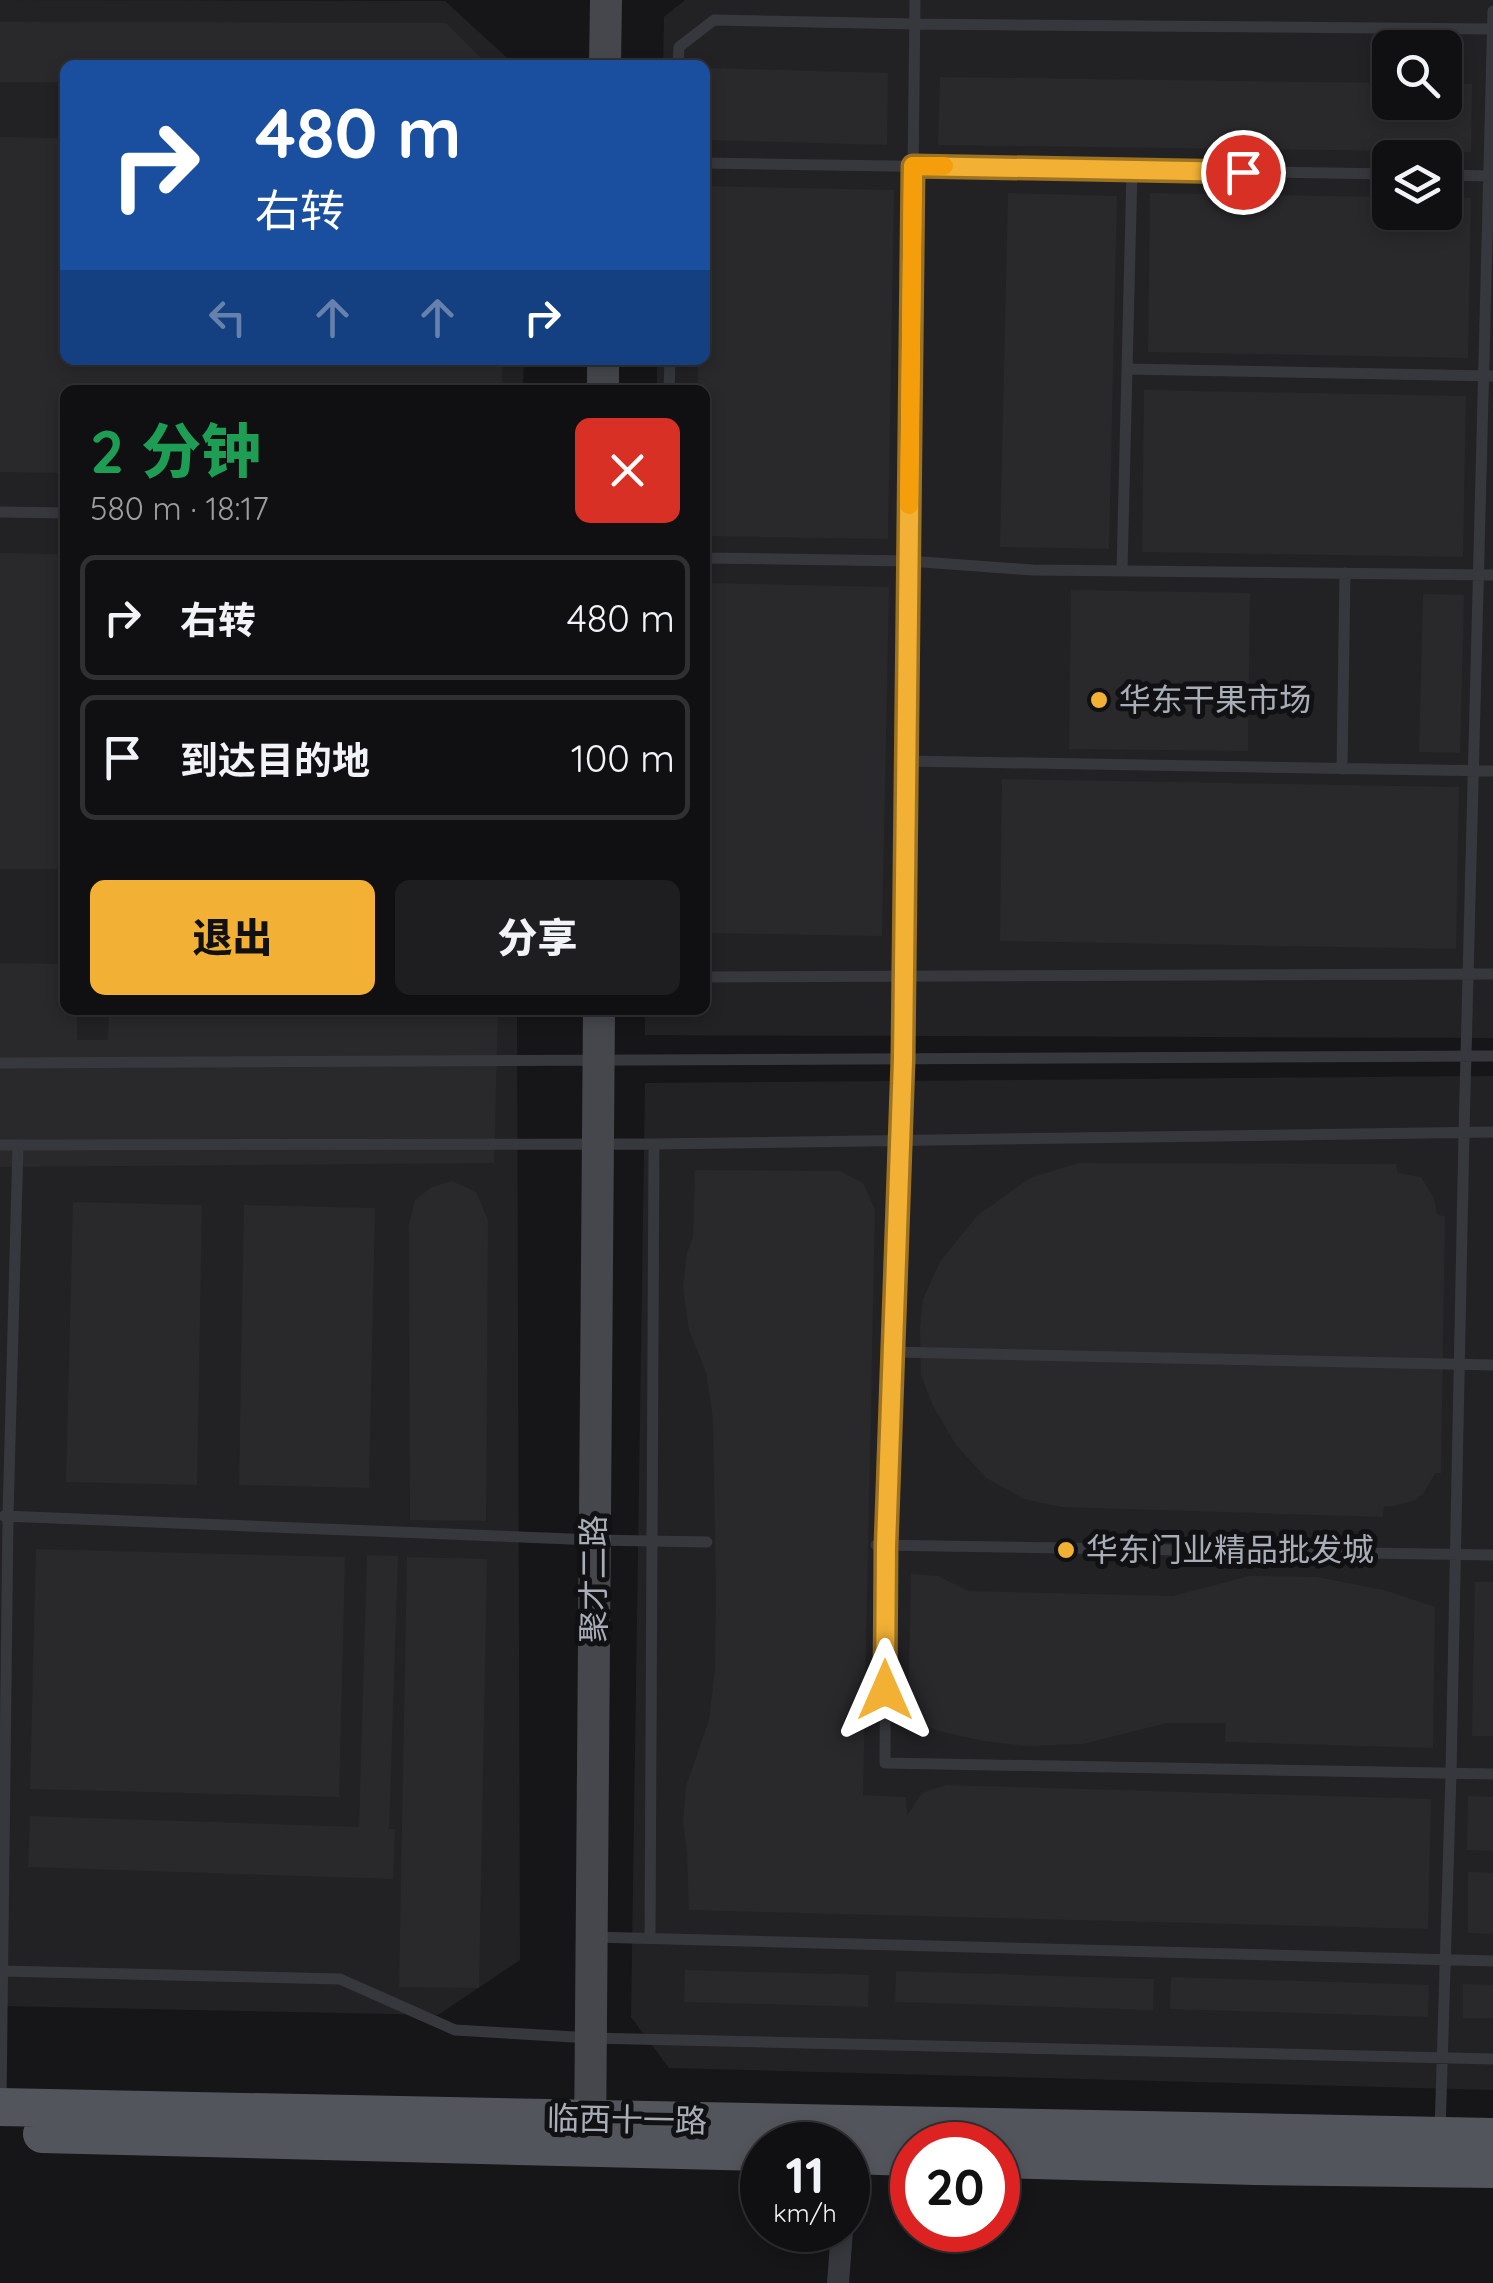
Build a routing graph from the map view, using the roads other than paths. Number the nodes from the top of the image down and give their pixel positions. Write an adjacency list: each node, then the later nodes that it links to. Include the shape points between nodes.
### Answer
1 (606, 0): 6 (street)
2 (915, 0): 4 (lane)
3 (1493, 10): 5 (lane)
4 (914, 24): 5 (lane); 7 (lane, via 714,20 678,47); 9 (lane)
5 (1493, 30): 13 (lane)
6 (605, 60)
7 (678, 60)
8 (710, 162): 9 (lane)
9 (913, 166): 10 (lane); 19 (lane)
10 (1132, 170): 11 (lane); 14 (lane)
11 (1372, 174)
12 (1462, 175): 13 (lane)
13 (1491, 176): 15 (lane)
14 (1127, 370): 15 (lane); 20 (lane)
15 (1488, 376): 22 (lane)
16 (0, 512): 17 (lane)
17 (60, 512)
18 (710, 558): 19 (lane)
19 (908, 561): 20 (lane); 24 (lane)
20 (1122, 570): 21 (lane)
21 (1345, 573): 22 (lane); 25 (lane)
22 (1479, 574): 23 (lane); 26 (lane)
23 (1493, 574)
24 (906, 762): 25 (lane); 31 (lane)
25 (1342, 769): 26 (lane)
26 (1474, 771): 27 (lane); 28 (lane)
27 (1493, 771)
28 (1468, 974): 29 (lane); 31 (lane); 33 (lane)
29 (1493, 974)
30 (710, 977): 31 (lane)
31 (904, 977): 35 (lane)
32 (598, 1015): 36 (street, 聚才二路)
33 (1466, 1056): 34 (lane); 35 (lane); 38 (lane)
34 (1493, 1056)
35 (903, 1060): 36 (lane); 40 (lane)
36 (598, 1061): 37 (lane); 41 (street, 聚才二路)
37 (0, 1064)
38 (1464, 1132): 39 (lane); 40 (lane); 46 (lane)
39 (1493, 1132)
40 (901, 1141): 42 (lane); 45 (lane)
41 (598, 1144): 42 (lane); 44 (lane); 49 (street, 聚才二路)
42 (654, 1144): 50 (lane)
43 (0, 1145): 44 (lane)
44 (18, 1145): 48 (lane)
45 (893, 1352): 46 (lane); 52 (lane)
46 (1459, 1365): 47 (lane); 53 (lane)
47 (1493, 1365)
48 (4, 1516): 49 (lane); 61 (lane)
49 (595, 1540): 50 (lane); 57 (street, 聚才二路)
50 (651, 1542): 51 (lane); 58 (lane)
51 (707, 1542)
52 (881, 1545): 53 (lane); 55 (lane, via 884,1763)
53 (1455, 1554): 54 (lane); 55 (lane)
54 (1493, 1555)
55 (1451, 1772): 56 (lane); 59 (lane)
56 (1493, 1774)
57 (592, 1937): 58 (lane); 62 (street, 聚才二路)
58 (650, 1938): 59 (lane)
59 (1446, 1960): 60 (lane); 63 (lane)
60 (1493, 1961)
61 (1, 1972): 62 (lane, via 340,1979 454,2030); 65 (lane)
62 (591, 2038): 63 (lane); 67 (street, 聚才二路)
63 (1442, 2058): 64 (lane); 68 (lane)
64 (1493, 2059)
65 (0, 2107): 67 (main road, 临西十一路)
66 (0, 2133): 67 (main road, 临西十一路)
67 (590, 2134): 68 (main road, 临西十一路); 70 (main road, 临西十一路)
68 (1440, 2136): 69 (main road, 临西十一路)
69 (1493, 2137)
70 (740, 2150)
71 (1020, 2160): 72 (main road)
72 (1493, 2169)
73 (840, 2252): 74 (street)
74 (838, 2283)

